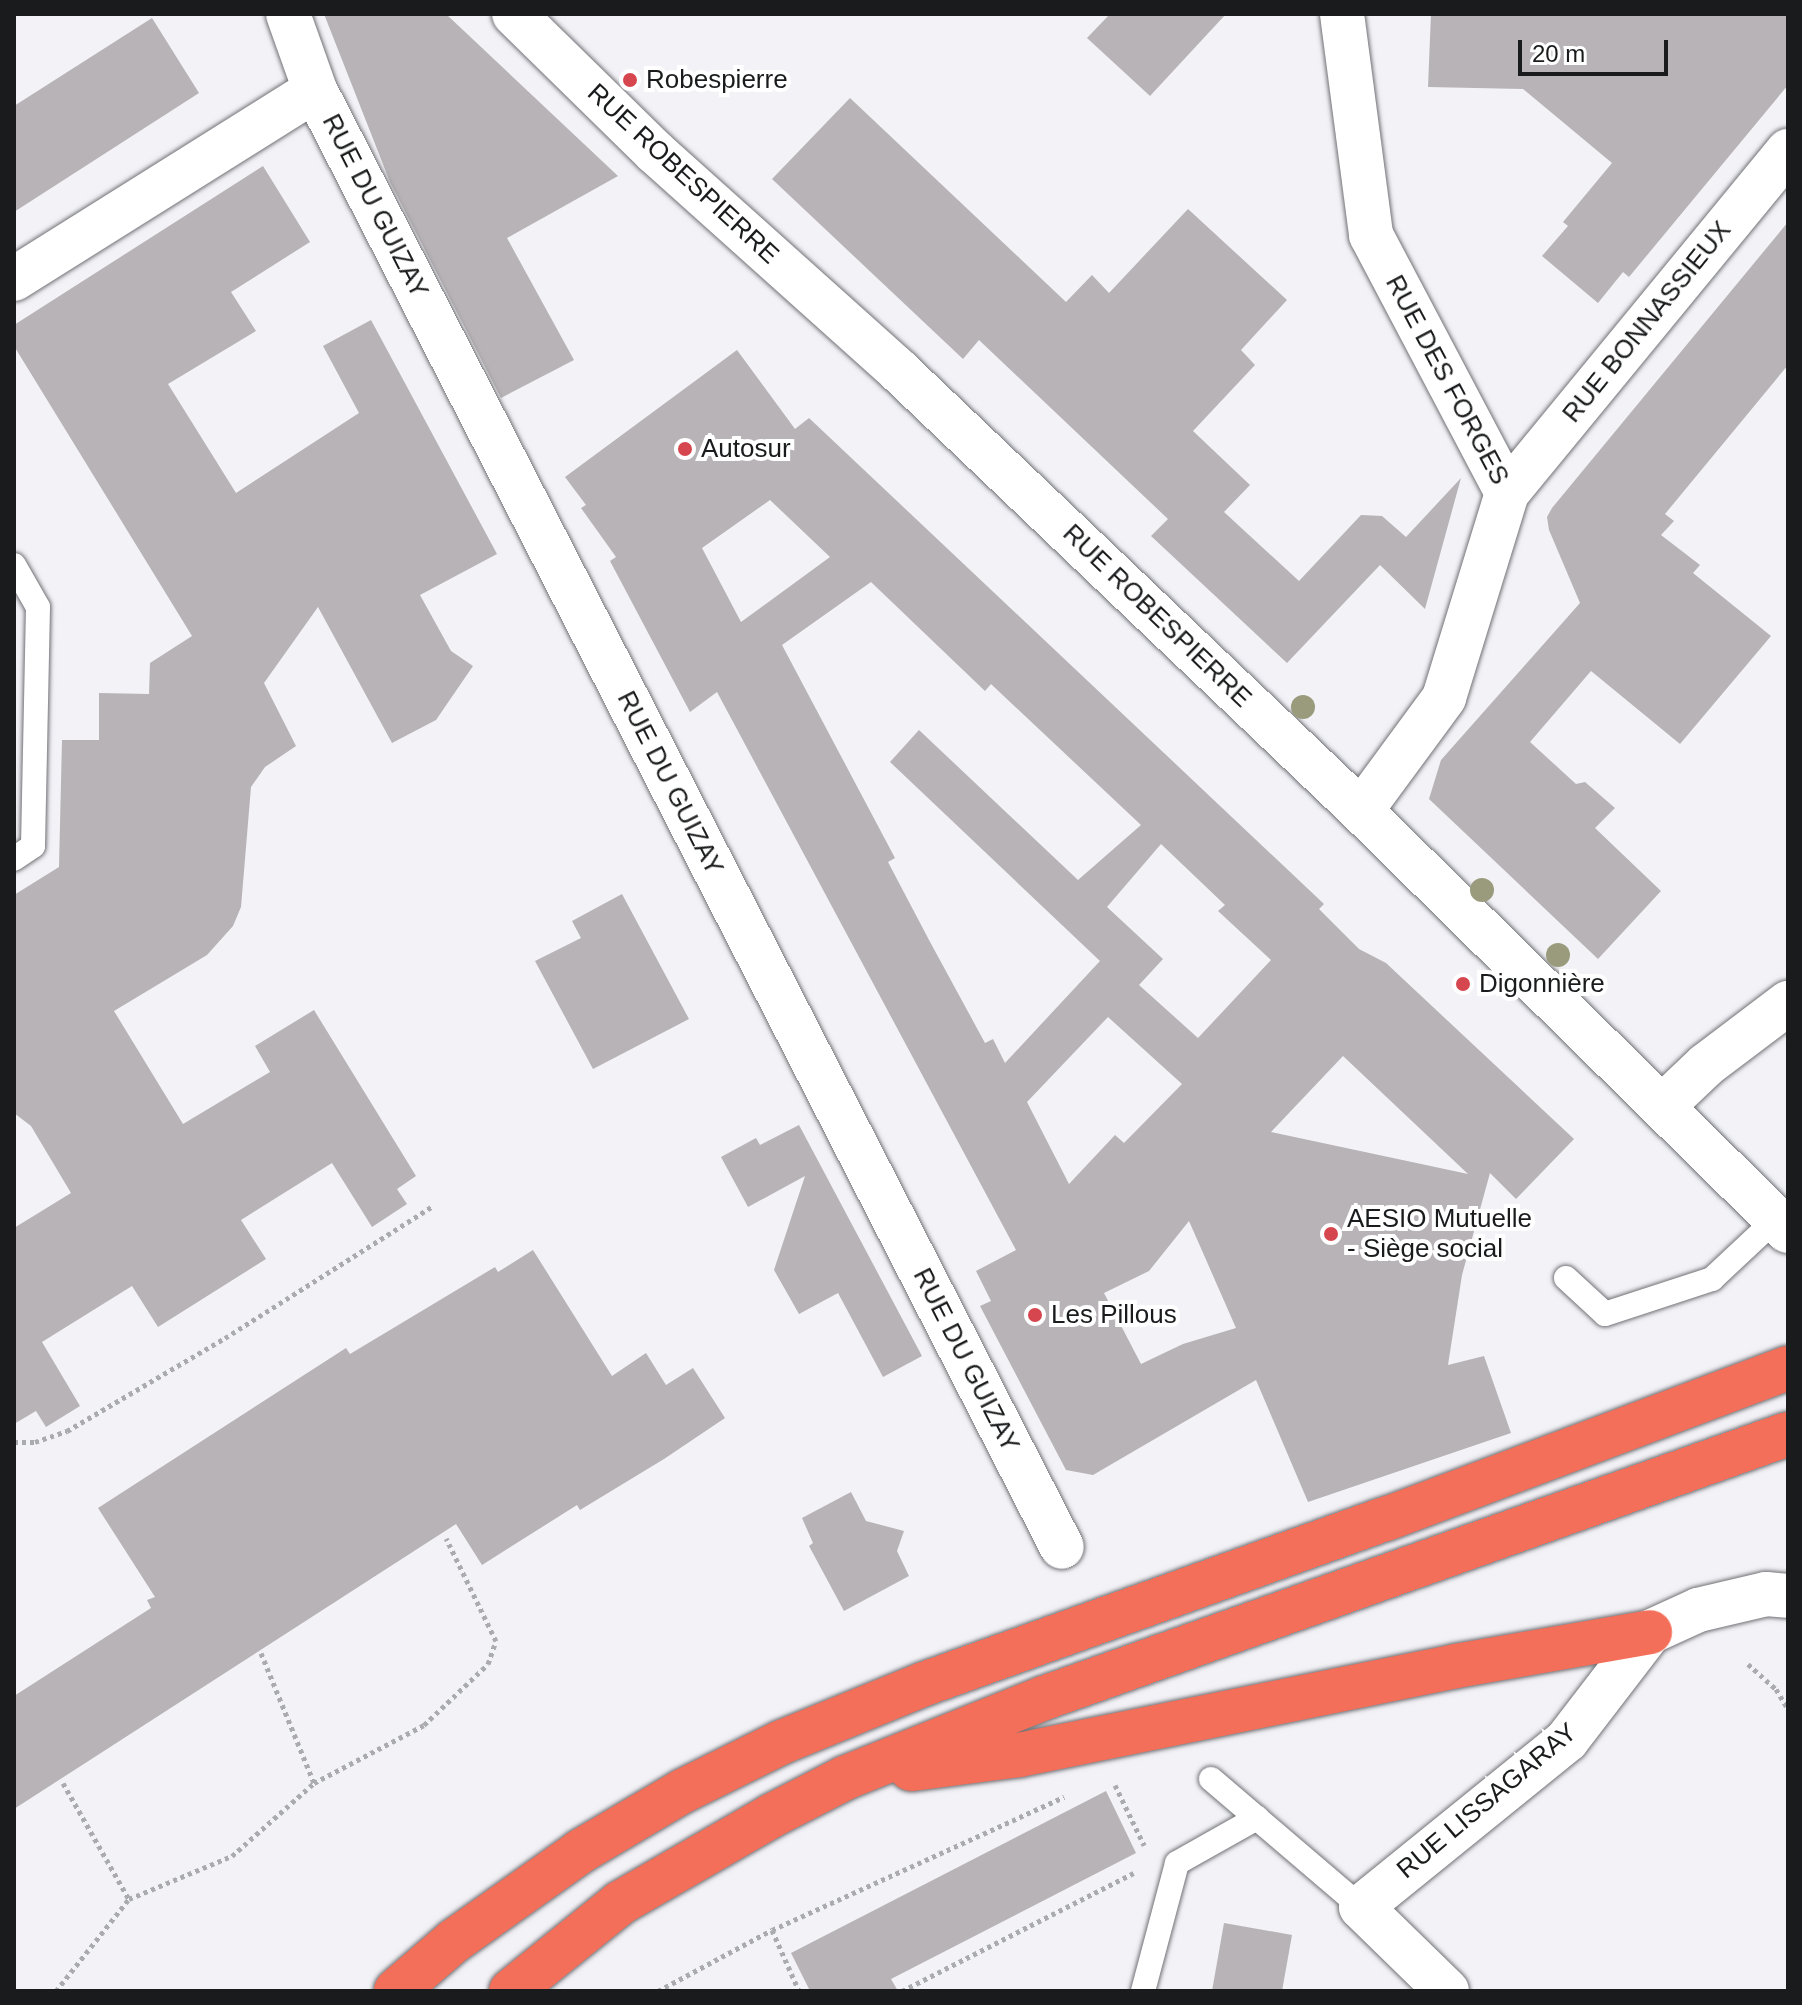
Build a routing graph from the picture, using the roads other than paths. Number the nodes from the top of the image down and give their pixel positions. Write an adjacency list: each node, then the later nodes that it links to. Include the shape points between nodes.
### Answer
1 (288, 14): 4 (street, RUE DU GUIZAY)
2 (514, 14): 9 (street, RUE ROBESPIERRE)
3 (1342, 14): 7 (street, RUE DES FORGES, via 1371,235)
4 (315, 90): 6 (street); 17 (street, RUE DU GUIZAY)
5 (1788, 151): 7 (street, RUE BONNASSIEUX)
6 (14, 279)
7 (1507, 493): 9 (street, RUE DES FORGES, via 1444,698)
8 (14, 565): 10 (lane, via 38,607 33,846)
9 (1361, 811): 12 (street, RUE ROBESPIERRE)
10 (14, 859)
11 (1788, 1003): 12 (street, via 1706,1065)
12 (1664, 1105): 13 (street, RUE ROBESPIERRE)
13 (1781, 1225): 14 (lane, via 1712,1279 1605,1314)
14 (1566, 1278)
15 (1788, 1368): 25 (highway, via 924,1684 782,1742 683,1791 581,1851 454,1941)
16 (1788, 1434): 20 (highway, via 1044,1698)
17 (1062, 1547)
18 (1788, 1596): 19 (street, RUE LISSAGARAY, via 1766,1594 1698,1610)
19 (1650, 1632): 20 (highway, via 1019,1755); 23 (street, RUE LISSAGARAY, via 1567,1740)
20 (845, 1778): 26 (highway, via 620,1903)
21 (1211, 1779): 22 (lane)
22 (1257, 1818): 23 (lane); 27 (lane, via 1165,1863)
23 (1361, 1907): 24 (street)
24 (1435, 1985)
25 (396, 1991)
26 (511, 1991)
27 (1143, 1991)

